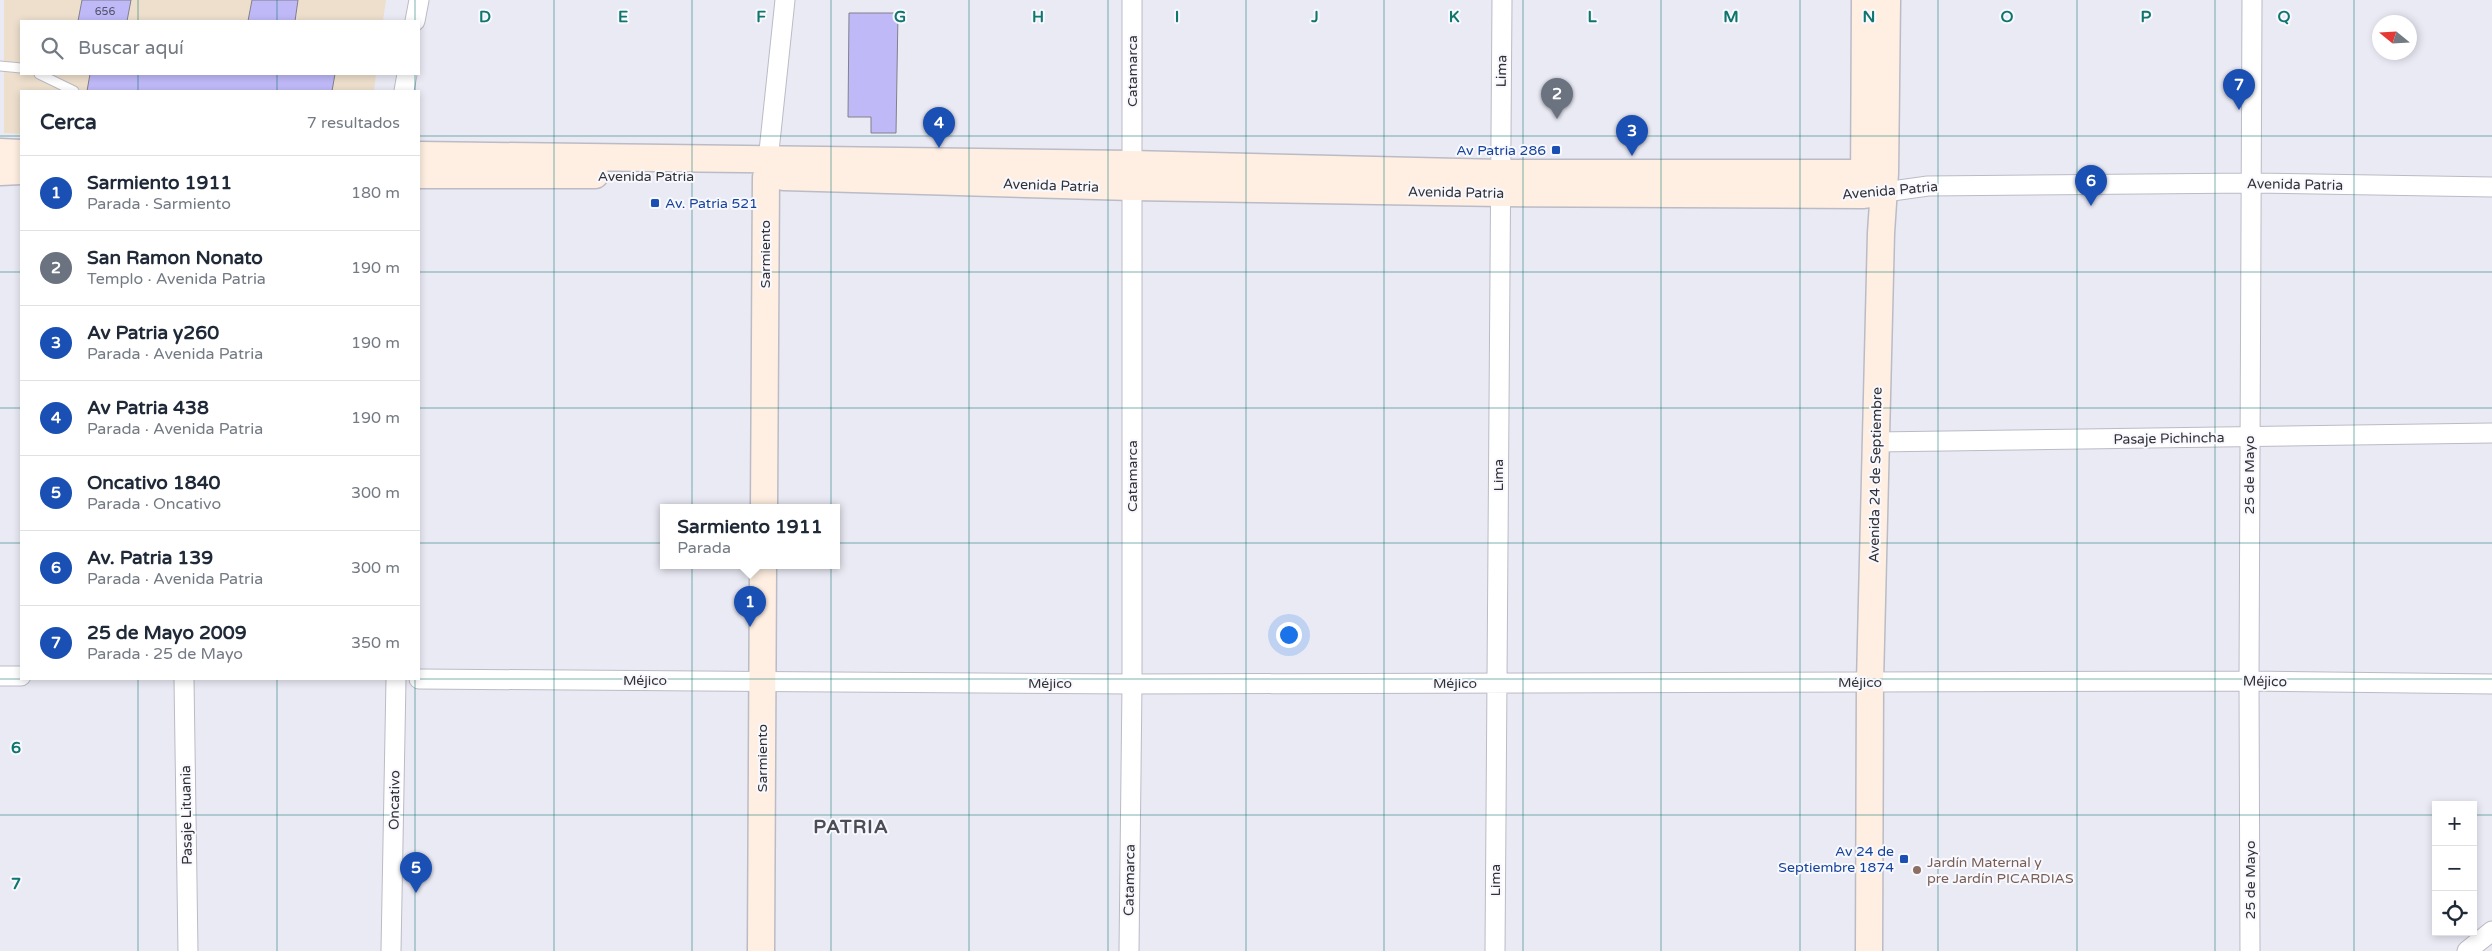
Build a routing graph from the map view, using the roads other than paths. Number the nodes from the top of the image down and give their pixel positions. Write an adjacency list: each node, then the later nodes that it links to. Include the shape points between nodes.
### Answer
1 (419, 0): 8 (street)
2 (785, 0): 18 (street, Sarmiento)
3 (1132, 0): 22 (street, Catamarca)
4 (1502, 0): 23 (street, Lima)
5 (1865, 0): 25 (main road, via 1865,142)
6 (1887, 0): 25 (main road, Avenida 24 de Septiembre)
7 (2252, 0): 24 (street, 25 de Mayo)
8 (415, 20)
9 (0, 66): 10 (lane)
10 (20, 68)
11 (41, 75): 13 (lane)
12 (407, 75): 14 (street)
13 (72, 90)
14 (404, 90)
15 (0, 152): 16 (main road)
16 (20, 153)
17 (420, 155): 18 (main road, Avenida Patria)
18 (767, 168): 21 (main road, Avenida Patria); 22 (main road, Avenida Patria); 30 (main road, Sarmiento)
19 (20, 171): 20 (main road)
20 (0, 172)
21 (420, 175)
22 (1131, 176): 23 (main road, Avenida Patria); 41 (street, Catamarca)
23 (1500, 183): 25 (main road, Avenida Patria); 40 (street, Lima)
24 (2251, 183): 25 (street, Avenida Patria); 26 (street, Avenida Patria); 28 (street, 25 de Mayo)
25 (1875, 184): 29 (main road, Avenida 24 de Septiembre, via 1881,233)
26 (2492, 187)
27 (2492, 433): 28 (street, Pasaje Pichincha)
28 (2250, 436): 29 (street, Pasaje Pichincha); 38 (street, 25 de Mayo)
29 (1876, 442): 39 (main road, Avenida 24 de Septiembre)
30 (764, 504)
31 (763, 569): 37 (main road, Sarmiento)
32 (0, 676): 33 (street)
33 (20, 676)
34 (420, 679): 37 (street, Méjico)
35 (184, 680): 44 (street, Pasaje Lituania)
36 (396, 680): 45 (street, Oncativo)
37 (762, 681): 41 (street, Méjico); 46 (main road, Sarmiento)
38 (2248, 681): 39 (street, Méjico); 42 (street, Méjico); 50 (street, 25 de Mayo)
39 (1870, 682): 40 (street, Méjico); 49 (main road, Avenida 24 de Septiembre)
40 (1497, 683): 41 (street, Méjico); 48 (street, Lima)
41 (1132, 684): 47 (street, Catamarca)
42 (2492, 684)
43 (2492, 931): 51 (street)
44 (188, 951)
45 (391, 951)
46 (761, 951)
47 (1128, 951)
48 (1495, 951)
49 (1870, 951)
50 (2250, 951)
51 (2467, 951)

